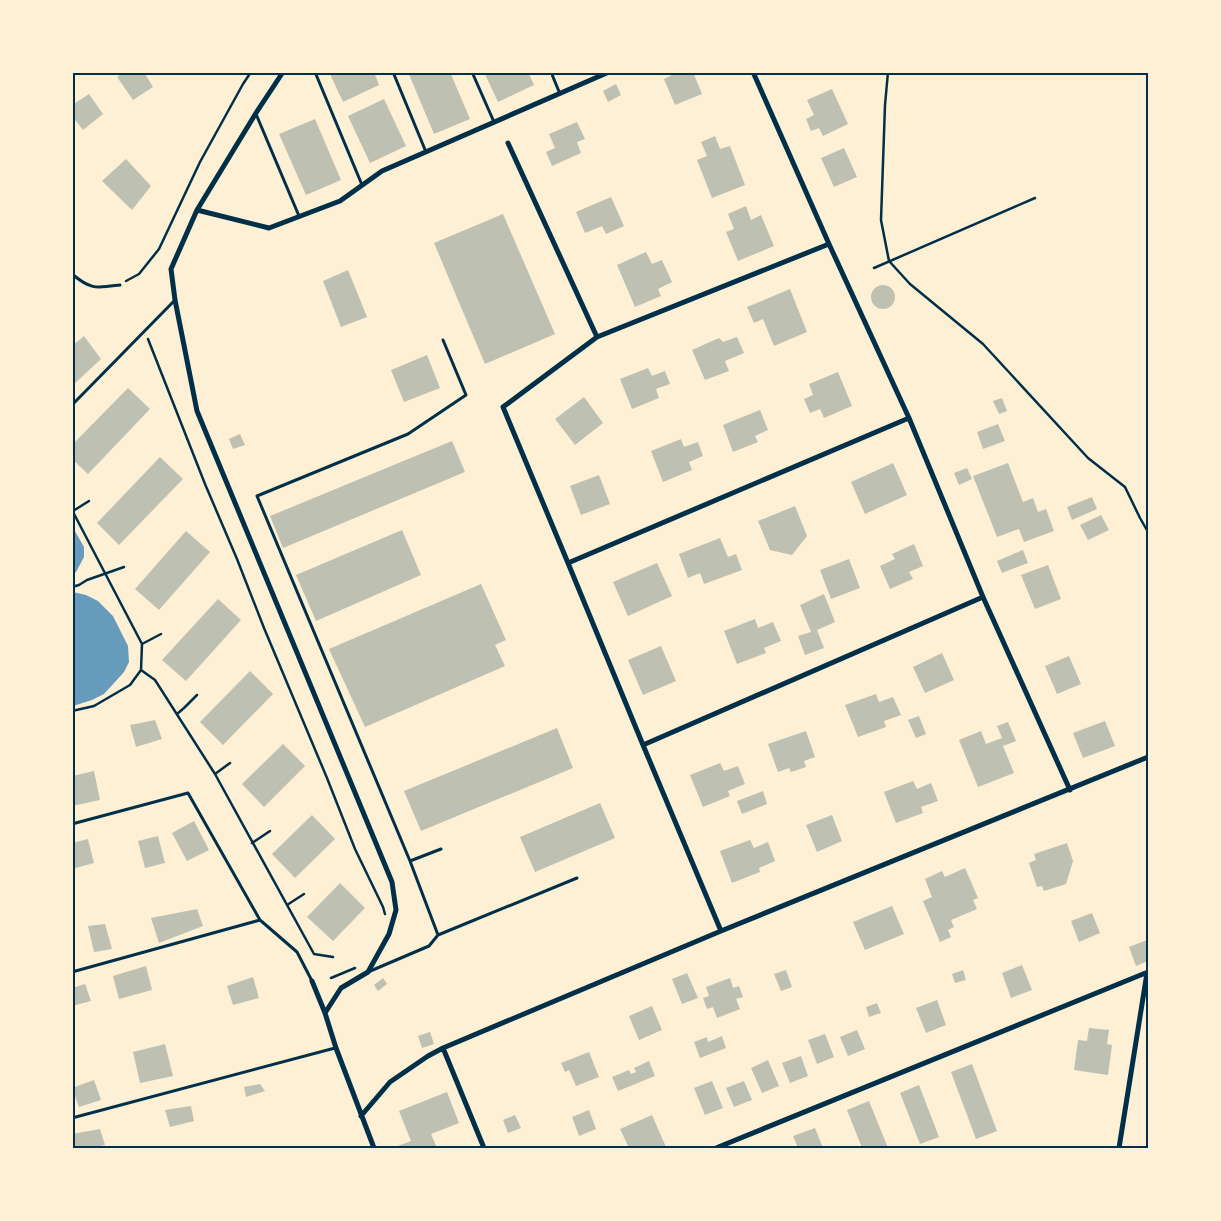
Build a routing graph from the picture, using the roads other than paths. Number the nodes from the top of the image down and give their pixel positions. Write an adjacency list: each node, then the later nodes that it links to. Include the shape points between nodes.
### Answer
1 (283, 72): 9 (street)
2 (315, 72): 13 (lane)
3 (393, 72): 12 (lane)
4 (472, 72): 10 (lane)
5 (551, 72): 8 (lane)
6 (609, 72): 8 (street)
7 (753, 72): 16 (street)
8 (560, 94): 10 (street)
9 (256, 113): 14 (street); 15 (lane)
10 (494, 123): 12 (street)
11 (508, 143): 20 (street)
12 (426, 152): 13 (street, via 382,172)
13 (362, 186): 15 (street, via 340,201)
14 (197, 210): 15 (street, via 269,228); 19 (street, via 171,269)
15 (299, 217)
16 (829, 244): 20 (street); 23 (street)
17 (72, 274): 18 (lane, via 97,288)
18 (120, 286)
19 (174, 300): 22 (lane); 37 (street, via 197,411 392,882 396,910 388,934)
20 (597, 337): 24 (street, via 504,407)
21 (443, 340): 31 (lane, via 466,395 408,434 257,496)
22 (72, 405)
23 (909, 418): 24 (street); 25 (street)
24 (568, 563): 26 (street)
25 (983, 597): 26 (street); 28 (street)
26 (643, 745): 34 (street)
27 (1148, 757): 28 (street)
28 (1070, 790): 34 (street)
29 (72, 824): 33 (lane, via 188,793)
30 (441, 849): 31 (lane)
31 (410, 861): 35 (lane)
32 (577, 878): 35 (lane)
33 (260, 920): 36 (lane); 39 (lane, via 297,952)
34 (721, 930): 42 (street)
35 (438, 935): 37 (lane, via 429,946)
36 (72, 972)
37 (368, 972): 40 (street, via 341,988)
38 (1148, 973): 47 (street); 48 (street)
39 (312, 982): 40 (street)
40 (325, 1013): 41 (street)
41 (336, 1048): 43 (street); 44 (lane)
42 (444, 1048): 43 (street, via 390,1082); 46 (street)
43 (361, 1116): 45 (street)
44 (72, 1118)
45 (374, 1148)
46 (484, 1148)
47 (716, 1148)
48 (1119, 1148)

